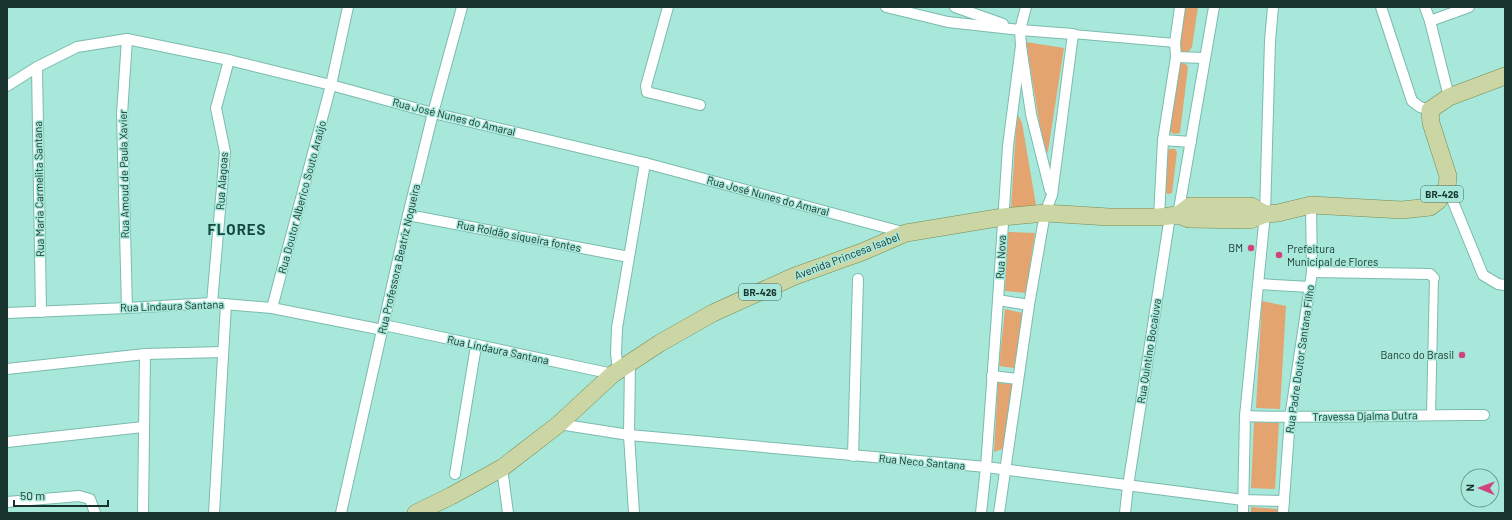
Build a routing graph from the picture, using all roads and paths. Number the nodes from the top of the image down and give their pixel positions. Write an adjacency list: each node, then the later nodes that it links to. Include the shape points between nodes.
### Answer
1 (348, 7): 24 (street, Rua Doutor Alberico Souto Araújo)
2 (462, 7): 29 (street, Rua Professora Beatriz Nogueira)
3 (668, 7): 27 (street, via 646,86 647,92)
4 (886, 7): 14 (street, via 948,22)
5 (955, 7): 14 (street)
6 (1026, 7): 14 (street, Rua Nova)
7 (1180, 7): 17 (street)
8 (1214, 7): 20 (street)
9 (1273, 7): 37 (street)
10 (1381, 7): 28 (street, via 1412,101)
11 (1425, 7): 13 (street)
12 (1470, 7): 13 (street)
13 (1430, 21): 26 (street)
14 (1020, 30): 15 (street); 18 (street, Rua Nova)
15 (1074, 34): 17 (street); 34 (street)
16 (127, 40): 21 (street, Rua José Nunes do Amaral); 22 (street, Rua José Nunes do Amaral, via 77,46); 53 (street, Rua Amoud de Paula Xavier, via 122,114)
17 (1175, 43): 19 (street)
18 (1021, 46): 34 (street, Rua Nova, via 1031,114); 40 (street, Rua Nova, via 1008,146)
19 (1176, 57): 20 (street); 30 (street)
20 (1205, 58): 31 (street)
21 (229, 60): 24 (street, Rua José Nunes do Amaral); 50 (street, Rua Alagoas, via 216,108 225,152)
22 (37, 67): 25 (street, Rua José Nunes do Amaral); 55 (street, Rua Maria Carmelita Santana)
23 (1505, 76): 26 (main road)
24 (331, 85): 29 (street, Rua José Nunes do Amaral); 54 (street, Rua Doutor Alberico Souto Araújo)
25 (7, 86)
26 (1449, 98): 28 (main road)
27 (700, 105)
28 (1430, 110): 33 (main road, BR-426, via 1431,123 1448,176)
29 (433, 113): 32 (street, Rua José Nunes do Amaral); 38 (street, Rua Professora Beatriz Nogueira)
30 (1163, 140): 31 (street); 39 (street)
31 (1191, 142): 39 (street)
32 (645, 163): 41 (street, Rua José Nunes do Amaral); 42 (street)
33 (1447, 187): 35 (main road, Avenida Princesa Isabel / BR-426, via 1438,201 1430,207 1402,210); 47 (street, via 1483,275)
34 (1052, 195): 36 (street)
35 (1311, 205): 37 (main road, Avenida Princesa Isabel / BR-426); 43 (street, Rua Padre Doutor Santana Filho)
36 (1045, 213): 39 (main road, Avenida Princesa Isabel / BR-426, via 1109,217); 40 (main road, Avenida Princesa Isabel / BR-426); 52 (street)
37 (1265, 214): 39 (main road, Avenida Princesa Isabel / BR-426, via 1250,220 1189,219); 46 (street)
38 (408, 215): 42 (street, Rua Roldão siqueira fontes); 57 (street, Rua Professora Beatriz Nogueira)
39 (1169, 216): 78 (street, Rua Quintino Bocaiuva)
40 (1003, 217): 41 (main road, Avenida Princesa Isabel / BR-426); 49 (street, Rua Nova)
41 (906, 233): 62 (main road, Avenida Princesa Isabel / BR-426, via 795,276 713,313)
42 (629, 257): 62 (street, via 617,328 616,354)
43 (1312, 272): 44 (street, via 1430,274); 48 (street, Rua Padre Doutor Santana Filho)
44 (1434, 278): 65 (street)
45 (858, 279): 73 (street)
46 (1259, 284): 48 (street); 67 (street)
47 (1505, 285)
48 (1310, 287): 68 (street, Rua Padre Doutor Santana Filho)
49 (998, 300): 52 (street); 63 (street, Rua Nova)
50 (212, 303): 51 (street, Rua Lindaura Santana); 53 (street, Rua Lindaura Santana)
51 (226, 304): 54 (street, Rua Lindaura Santana); 59 (street)
52 (1029, 305): 64 (street)
53 (127, 308): 55 (street, Rua Lindaura Santana)
54 (272, 308): 57 (street, Rua Lindaura Santana)
55 (41, 312): 56 (street, Rua Lindaura Santana)
56 (7, 313)
57 (383, 328): 58 (street, Rua Lindaura Santana); 85 (street, Rua Professora Beatriz Nogueira)
58 (476, 346): 62 (street, Rua Lindaura Santana); 77 (street)
59 (223, 352): 60 (street); 84 (street)
60 (145, 354): 61 (street); 70 (street)
61 (7, 369)
62 (620, 369): 69 (main road, Avenida Princesa Isabel / BR-426); 71 (street)
63 (992, 376): 64 (street); 75 (street, Rua Nova)
64 (1018, 379): 76 (street)
65 (1431, 415): 66 (street, Travessa Djalma Dutra); 68 (street, Travessa Djalma Dutra)
66 (1484, 415)
67 (1245, 416): 68 (street, Travessa Djalma Dutra); 79 (street)
68 (1290, 418): 80 (street, Rua Padre Doutor Santana Filho)
69 (559, 424): 71 (street, Rua Neco Santana); 74 (main road, Avenida Princesa Isabel / BR-426)
70 (143, 426): 72 (street); 83 (street)
71 (629, 435): 73 (street, Rua Neco Santana); 88 (street)
72 (7, 442)
73 (852, 456): 75 (street, Rua Neco Santana)
74 (502, 468): 86 (main road, Avenida Princesa Isabel / BR-426); 87 (street)
75 (986, 468): 76 (street, Rua Neco Santana); 89 (street, Rua Nova)
76 (1004, 470): 78 (street, Rua Neco Santana); 90 (street)
77 (454, 474)
78 (1128, 486): 79 (street, Rua Neco Santana); 91 (street, Rua Quintino Bocaiuva)
79 (1243, 500): 80 (street, Rua Neco Santana); 92 (street)
80 (1284, 501): 93 (street, Rua Padre Doutor Santana Filho)
81 (7, 502): 82 (street, via 79,496 90,499)
82 (95, 513)
83 (143, 513)
84 (214, 513)
85 (341, 513)
86 (416, 513)
87 (508, 513)
88 (634, 513)
89 (981, 513)
90 (999, 513)
91 (1125, 513)
92 (1243, 513)
93 (1283, 513)

